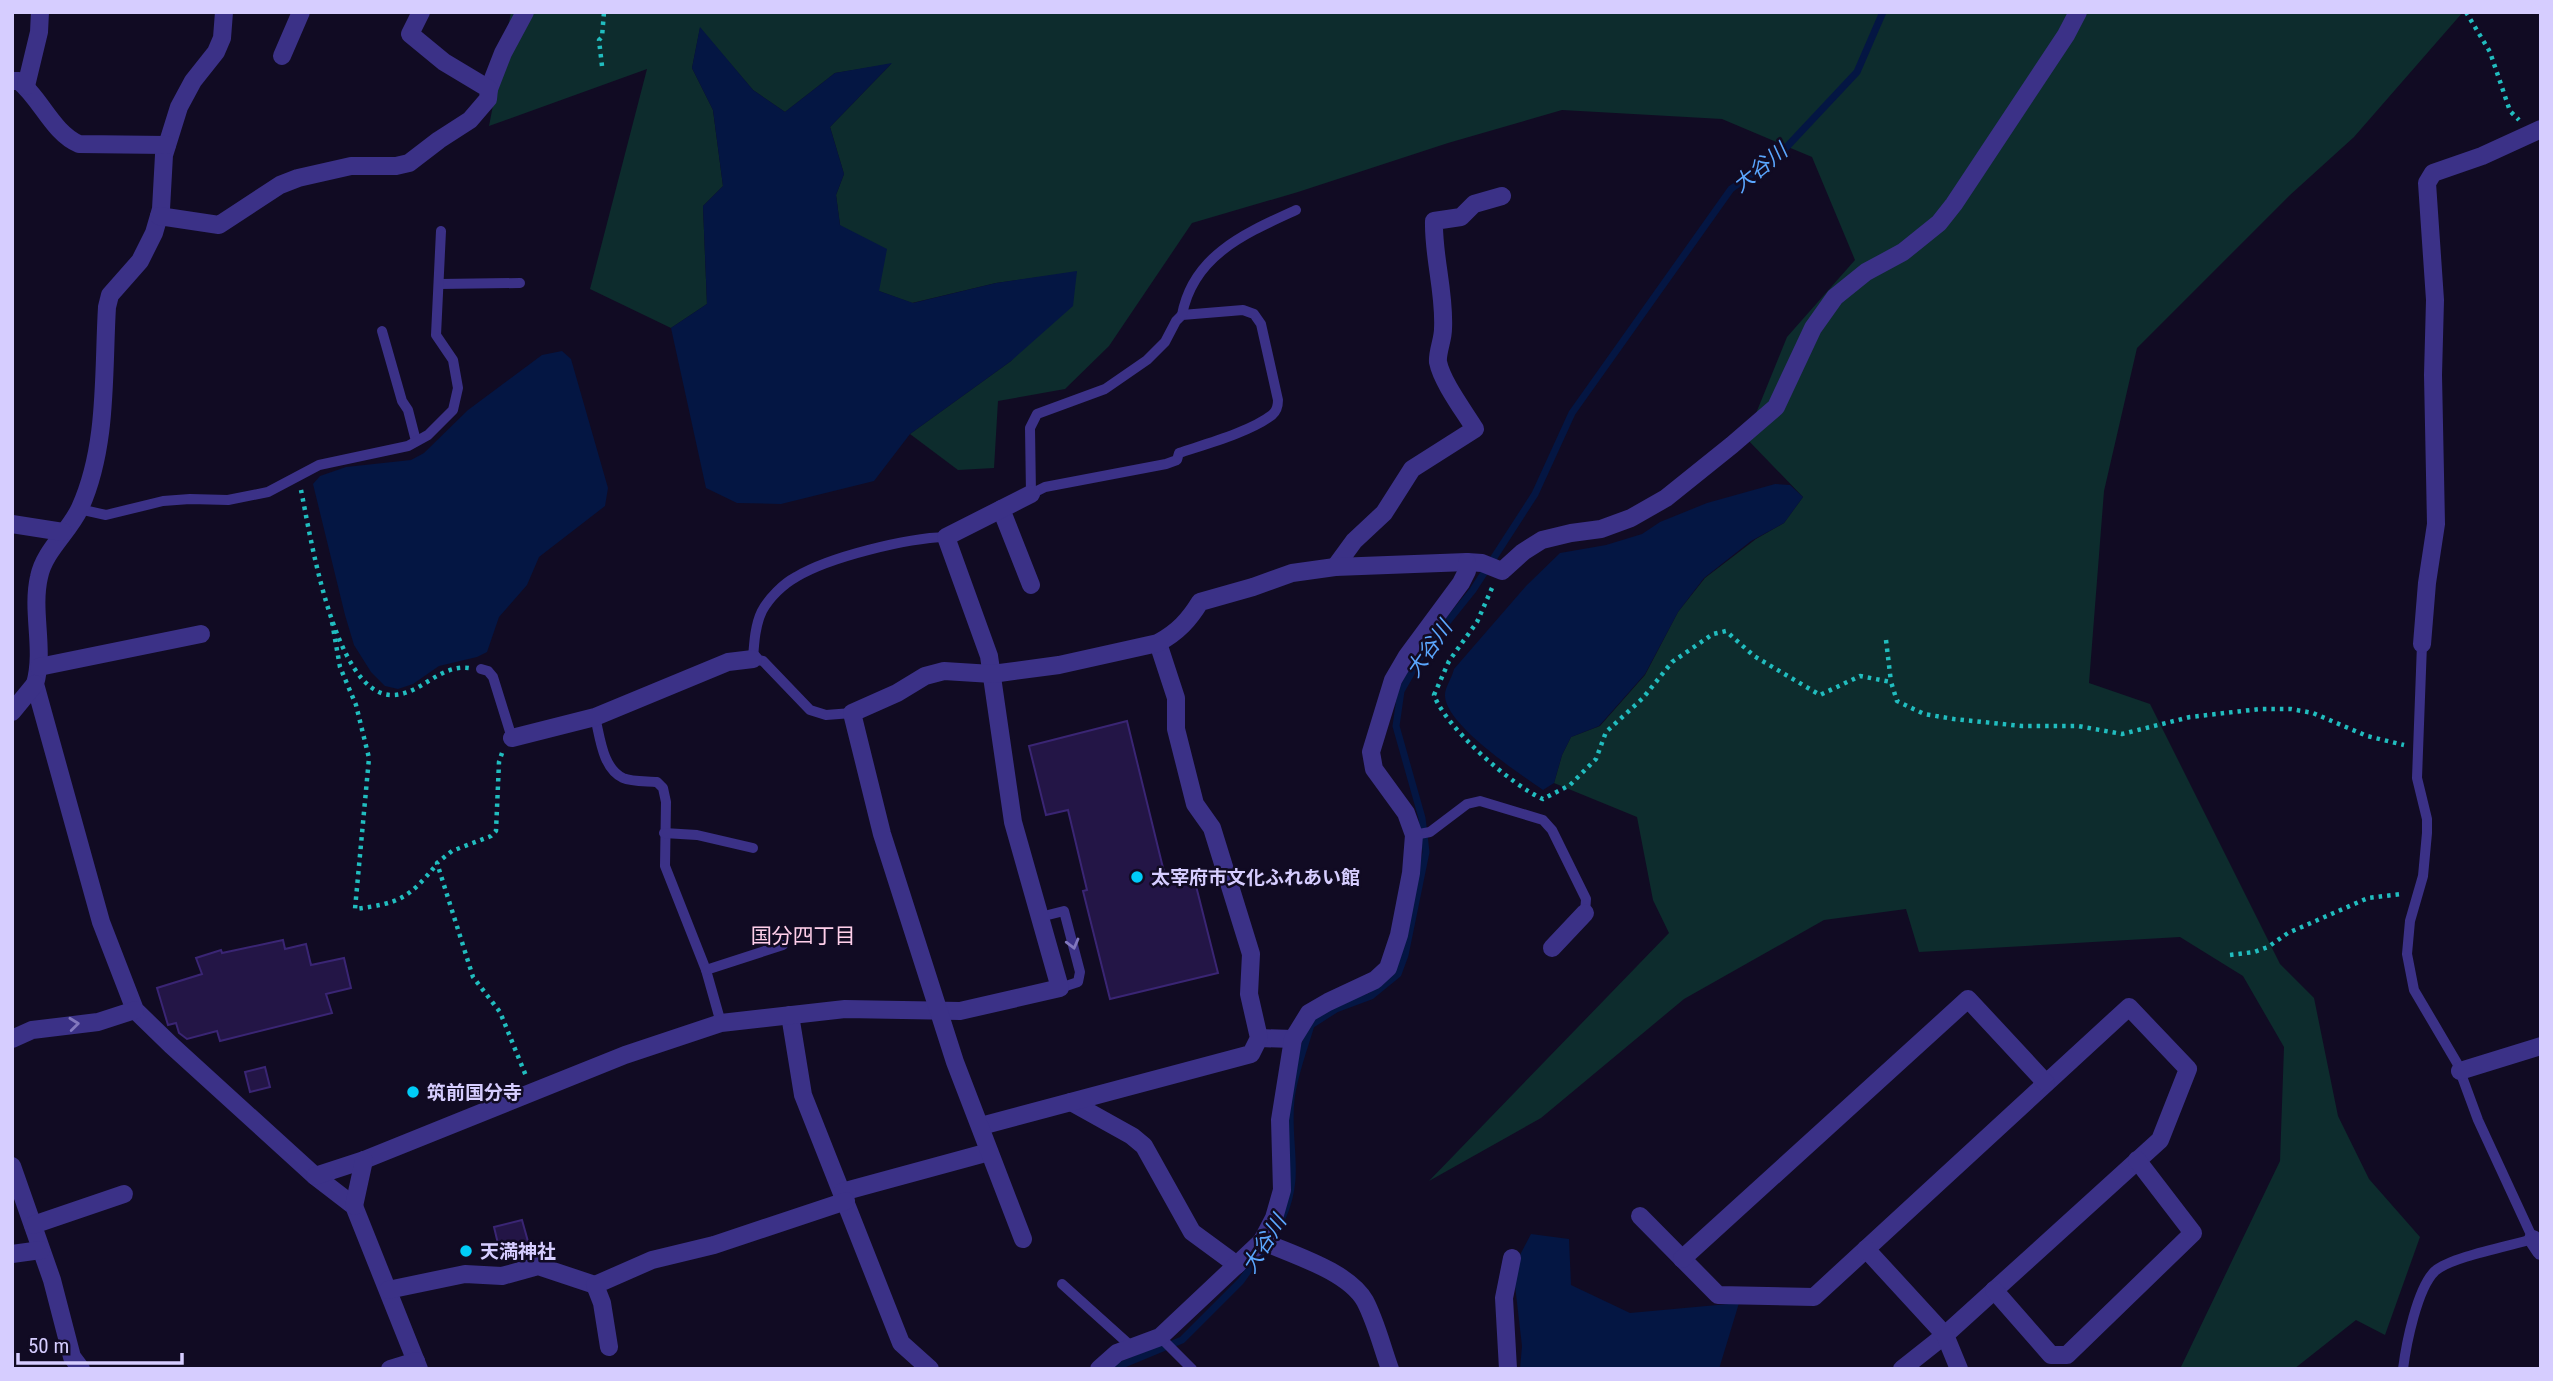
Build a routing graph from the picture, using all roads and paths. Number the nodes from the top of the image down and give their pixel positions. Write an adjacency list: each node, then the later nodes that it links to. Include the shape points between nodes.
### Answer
1 (40, 12): 11 (street, via 39,32)
2 (224, 12): 14 (street, via 222,38 178,107)
3 (301, 12): 9 (street)
4 (421, 12): 12 (street, via 410,34 444,62)
5 (525, 12): 12 (street)
6 (604, 12): 10 (path, via 599,40)
7 (2078, 12): 33 (street, via 1938,223 1835,297 1813,328 1776,407 1666,498 1601,529 1542,540 1502,571)
8 (2466, 12): 13 (path, via 2490,51 2510,111)
9 (282, 56)
10 (602, 66)
11 (19, 84): 14 (street, via 68,139 79,144)
12 (489, 89): 17 (street, via 488,99 470,120 409,163 351,166 298,178 219,225)
13 (2537, 131): 39 (street, via 2433,173 2427,183 2435,300 2436,524)
14 (167, 145): 17 (street)
15 (1502, 196): 32 (street, via 1474,204 1461,217 1434,221 1443,330 1438,360 1475,429 1412,469 1384,513)
16 (1296, 211): 21 (lane, via 1228,245 1195,277)
17 (159, 216): 26 (street, via 140,261 110,295 99,447)
18 (441, 231): 20 (lane)
19 (520, 283): 20 (lane)
20 (439, 284): 23 (lane, via 436,334 453,359 458,388 453,410)
21 (1182, 315): 25 (lane, via 1147,360 1105,389 1037,414 1030,428); 25 (lane, via 1243,310 1254,314 1261,324 1278,400 1274,414 1228,438 1179,453 1177,460 1166,464 1045,487)
22 (383, 331): 23 (lane)
23 (416, 441): 24 (lane, via 319,465)
24 (299, 475): 26 (lane, via 268,492 228,500 163,501 106,515); 35 (path, via 318,578)
25 (1031, 494): 27 (street)
26 (79, 509): 29 (street)
27 (1001, 509): 30 (street); 34 (street)
28 (12, 524): 29 (street)
29 (63, 532): 43 (street, via 38,580)
30 (946, 537): 40 (lane, via 921,537 794,577 761,612); 42 (street)
31 (1467, 562): 32 (street); 33 (street); 51 (street, via 1461,583 1393,680 1371,752 1374,769 1406,813)
32 (1335, 567): 38 (street, via 1293,573 1200,602 1188,621)
33 (1495, 568): 44 (path, via 1492,589 1477,622 1449,661 1434,695 1439,709 1480,753 1528,793 1543,799 1570,785 1597,759 1606,732 1643,698 1672,662 1713,634 1726,631 1754,656 1820,695 1860,676)
34 (1031, 585)
35 (332, 622): 41 (path, via 352,664 368,687 382,694 410,692 443,672 462,667); 53 (path, via 340,667 364,728 369,758 355,909 389,905 410,894)
36 (201, 634): 43 (street)
37 (1886, 640): 44 (path)
38 (1158, 643): 42 (street, via 1059,666); 64 (street, via 1175,698 1176,729 1195,804 1212,828 1251,954 1249,993)
39 (2422, 645): 49 (lane)
40 (752, 659): 46 (lane, via 763,661 810,710 826,715); 47 (street, via 728,662)
41 (481, 669): 48 (lane, via 493,677)
42 (992, 674): 46 (street, via 935,673); 61 (street, via 1013,822 1060,988 960,1012)
43 (37, 675): 45 (street); 60 (street, via 101,922)
44 (1891, 682): 49 (path, via 1898,701 1924,714 1954,719 2078,726 2122,734 2190,717 2291,709)
45 (12, 712)
46 (852, 713): 61 (street, via 882,834)
47 (595, 717): 48 (street); 50 (lane, via 612,770 624,779 657,782 663,788)
48 (512, 738): 53 (path, via 499,762 496,831 452,850)
49 (2418, 751): 54 (lane, via 2417,778 2427,833)
50 (664, 833): 52 (lane, via 697,835); 59 (lane, via 665,866)
51 (1414, 835): 55 (lane, via 1430,832 1467,804 1480,801 1543,820 1586,899); 66 (street, via 1399,935 1388,968 1375,980 1309,1013)
52 (753, 848)
53 (437, 863): 70 (path, via 473,977 500,1012)
54 (2416, 898): 58 (path, via 2401,893 2368,898 2288,933 2268,947); 68 (lane, via 2407,954 2414,990)
55 (1585, 913): 57 (street)
56 (783, 945): 59 (lane)
57 (1552, 948)
58 (2230, 955)
59 (706, 970): 63 (lane)
60 (135, 1010): 65 (street, one-way to 60, via 32,1030 98,1022); 77 (street)
61 (941, 1012): 62 (street, via 845,1009); 72 (street)
62 (790, 1015): 63 (street); 79 (street, via 803,1095)
63 (721, 1023): 70 (street)
64 (1259, 1038): 66 (street); 71 (street, via 1251,1054)
65 (12, 1039)
66 (1293, 1039): 84 (street, via 1280,1119 1282,1190)
67 (2541, 1046): 68 (street)
68 (2460, 1071): 85 (lane, via 2478,1121)
69 (2046, 1083): 75 (street, via 2129,1007 2188,1069 2160,1140); 86 (street); 90 (street, via 1968,999)
70 (531, 1091): 74 (street)
71 (1071, 1102): 72 (street); 91 (street, via 1144,1146 1192,1232)
72 (981, 1126): 73 (street)
73 (989, 1152): 79 (street); 83 (street)
74 (364, 1160): 77 (street); 80 (street)
75 (2137, 1160): 95 (street); 95 (street, via 2193,1233 2067,1355 2051,1355)
76 (12, 1166): 82 (street)
77 (314, 1176): 80 (street)
78 (124, 1194): 82 (street)
79 (844, 1197): 92 (street, via 714,1245 652,1260); 101 (street, via 901,1343)
80 (354, 1206): 94 (street)
81 (1640, 1216): 90 (street)
82 (33, 1225): 87 (street)
83 (1023, 1239)
84 (1262, 1241): 91 (street); 106 (street, via 1344,1278 1357,1290)
85 (2537, 1245): 110 (lane, via 2452,1261 2434,1272 2419,1303)
86 (1866, 1249): 90 (street, via 1814,1297 1718,1295); 96 (street)
87 (41, 1250): 88 (street); 102 (street)
88 (12, 1254)
89 (1512, 1258): 107 (street, via 1504,1298)
90 (1682, 1259)
91 (1237, 1265): 97 (street)
92 (595, 1284): 94 (street, via 538,1266 502,1276 464,1274); 98 (street)
93 (1062, 1284): 99 (lane)
94 (388, 1290): 100 (street)
95 (1994, 1290): 96 (street)
96 (1945, 1335): 108 (street); 109 (street)
97 (1160, 1338): 99 (street); 105 (lane)
98 (609, 1347)
99 (1132, 1347): 104 (street)
100 (418, 1365): 103 (street)
101 (920, 1366)
102 (74, 1367)
103 (390, 1369)
104 (1099, 1369)
105 (1192, 1369)
106 (1390, 1369)
107 (1508, 1369)
108 (1902, 1369)
109 (1959, 1369)
110 (2403, 1369)

